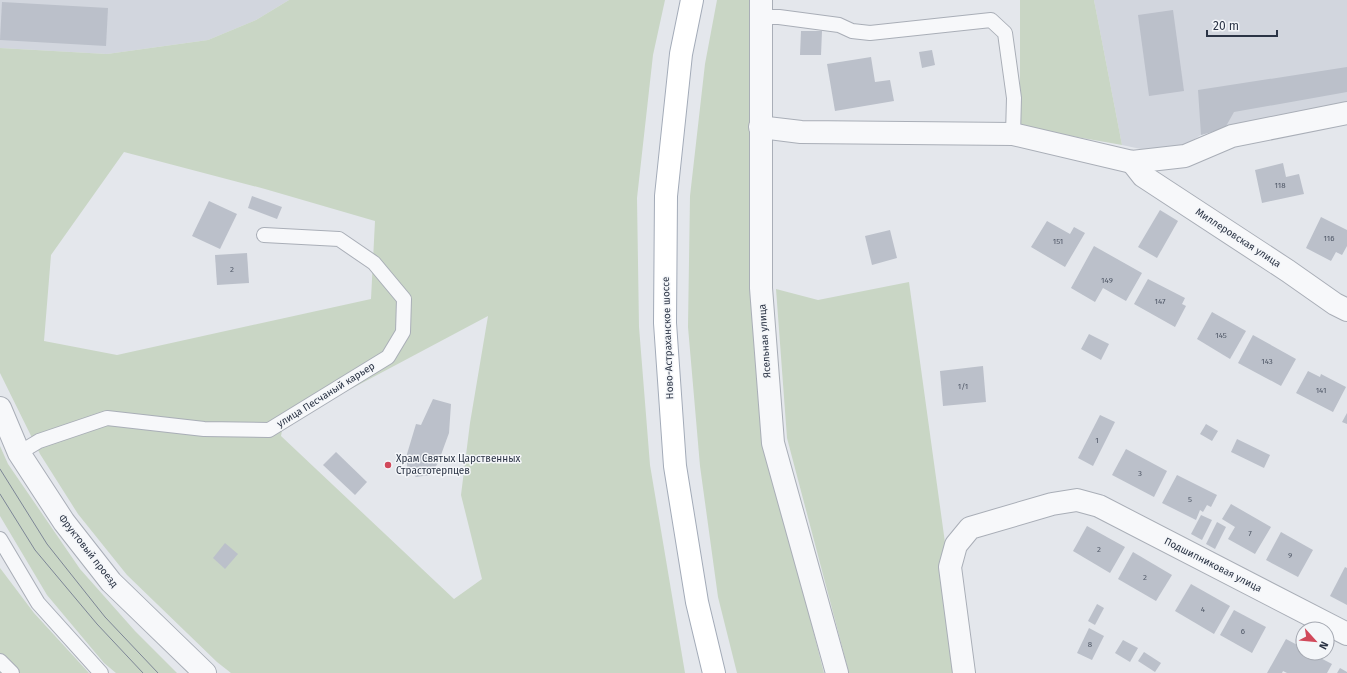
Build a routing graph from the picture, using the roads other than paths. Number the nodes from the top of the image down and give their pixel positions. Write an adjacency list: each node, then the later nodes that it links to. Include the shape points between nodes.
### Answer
1 (692, 0): 17 (main road, Ново-Астраханское шоссе, via 681,54 666,196 665,323 675,466 697,602)
2 (761, 9): 4 (street, Ясельная улица); 5 (lane, via 780,17 839,24 852,31 870,33 991,20 1006,33 1014,98)
3 (1347, 113): 6 (street, via 1232,136 1185,156)
4 (760, 127): 5 (street, via 801,132); 18 (street, Ясельная улица, via 761,288 773,443)
5 (1013, 134): 6 (street)
6 (1132, 162): 8 (street, Миллеровская улица, via 1143,176)
7 (264, 236): 10 (lane, улица Песчаный карьер, via 339,240 374,263 404,299 403,332 388,357 269,430 204,429 107,418 39,441)
8 (1347, 310)
9 (0, 408): 10 (street, Фруктовый проезд)
10 (19, 453): 16 (street, Фруктовый проезд, via 64,522 111,582)
11 (0, 539): 15 (lane, via 38,603)
12 (1347, 634): 19 (street, Подшипниковая улица, via 1099,506 1077,500 1052,504 970,528 956,545 950,567)
13 (0, 661): 14 (lane)
14 (12, 673)
15 (101, 673)
16 (205, 673)
17 (714, 673)
18 (837, 673)
19 (964, 673)

